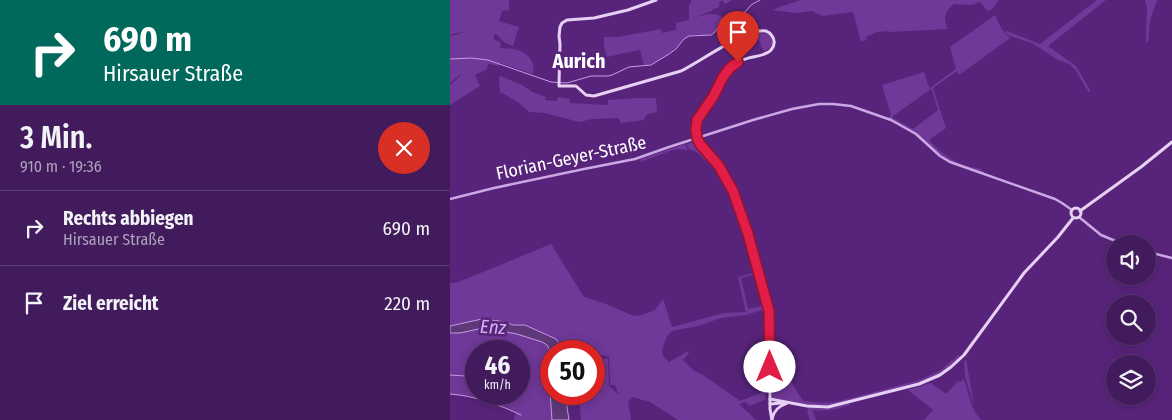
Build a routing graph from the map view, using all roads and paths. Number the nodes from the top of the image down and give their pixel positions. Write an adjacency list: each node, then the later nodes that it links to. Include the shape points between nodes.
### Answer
1 (656, 0): 2 (main road, via 594,18 564,21 559,36 559,86 576,86 586,95 596,95 681,71 735,40 757,32 769,33 774,42 771,50 740,61 725,75 697,120)
2 (697, 138): 4 (street, Florian-Geyer-Straße, via 635,159); 5 (street, Florian-Geyer-Straße, via 809,105 851,106 896,123 920,137 950,162 1048,196); 12 (main road, via 733,191 748,234 770,316)
3 (1172, 142): 6 (main road)
4 (450, 199)
5 (1072, 210): 6 (main road, via 1077,208); 8 (main road)
6 (1080, 211): 7 (main road)
7 (1079, 217): 8 (main road); 9 (street)
8 (1073, 218): 13 (main road, via 1024,273 964,355 946,371 928,381 835,406)
9 (1106, 237)
10 (1156, 254): 11 (street)
11 (1172, 258)
12 (770, 399): 13 (main road); 14 (main road)
13 (788, 403): 14 (main road); 15 (main road, via 776,410)
14 (770, 404): 15 (main road)
15 (772, 420)

